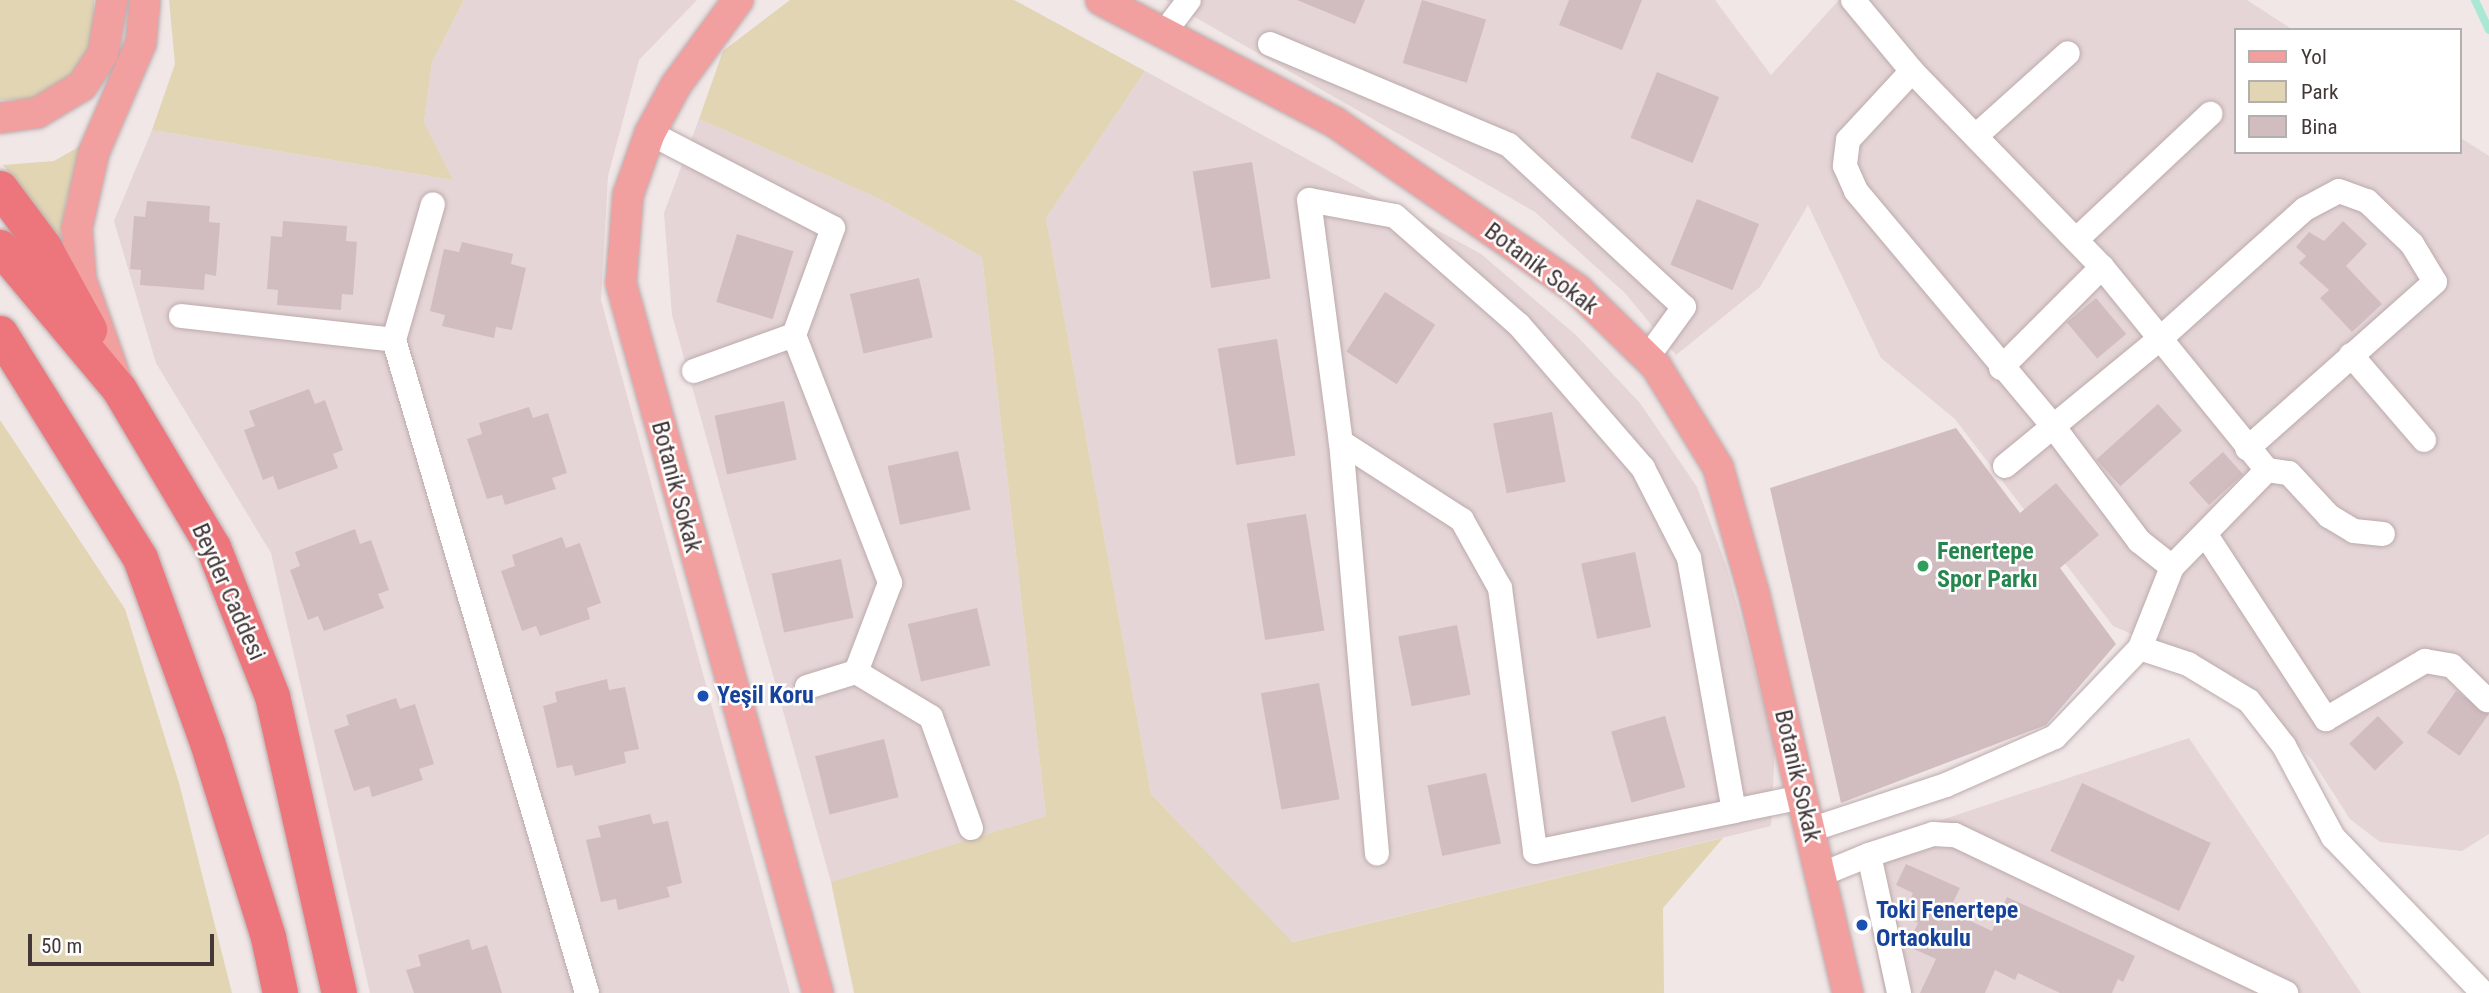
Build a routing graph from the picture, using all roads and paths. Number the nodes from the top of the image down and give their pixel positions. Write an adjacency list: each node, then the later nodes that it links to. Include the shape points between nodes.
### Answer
1 (112, 0): 12 (main road, via 103,54 82,86 37,113)
2 (145, 0): 30 (main road, via 141,43 94,152 77,228 81,279)
3 (738, 0): 13 (main road, Botanik Sokak, via 676,85)
4 (1101, 0): 7 (main road, Botanik Sokak)
5 (1189, 0): 7 (street)
6 (1853, 0): 10 (street)
7 (1164, 33): 26 (main road, Botanik Sokak, via 1336,123 1578,290)
8 (1270, 44): 26 (street, via 1510,145 1684,307)
9 (2068, 53): 14 (street)
10 (1912, 71): 14 (street); 27 (street, via 1848,140 1845,166 1856,191)
11 (2210, 114): 17 (street)
12 (0, 118)
13 (650, 133): 22 (street, via 833,228); 57 (main road, Botanik Sokak, via 628,195 621,283)
14 (1977, 135): 17 (street)
15 (0, 188): 30 (highway, via 44,247)
16 (433, 204): 24 (street)
17 (2077, 239): 19 (street)
18 (0, 247): 30 (highway, Beyder Caddesi)
19 (2102, 267): 23 (street); 27 (street)
20 (181, 316): 24 (street)
21 (0, 333): 32 (highway)
22 (794, 335): 28 (street); 42 (street, via 890,583)
23 (2161, 338): 25 (street, via 2305,209 2339,191 2367,201 2412,244 2435,282); 31 (street); 35 (street)
24 (394, 340): 56 (street)
25 (2351, 355): 33 (street); 35 (street)
26 (1647, 358): 45 (main road, Botanik Sokak, via 1718,467 1754,593)
27 (2001, 368): 31 (street)
28 (694, 371)
29 (0, 375): 32 (highway)
30 (119, 388): 55 (highway, Beyder Caddesi, via 212,547 272,696)
31 (2053, 426): 36 (street); 40 (street, via 2139,541)
32 (61, 433): 52 (highway, via 140,558 176,648)
33 (2424, 440)
34 (1341, 442): 46 (street, via 1462,520 1500,588 1535,852); 46 (street, via 1308,200 1395,216 1520,325 1643,468 1689,558); 49 (street)
35 (2247, 449): 37 (street)
36 (2005, 466)
37 (2267, 470): 38 (street, via 2289,473 2329,516 2354,531); 39 (street)
38 (2383, 534)
39 (2206, 535): 40 (street); 44 (street, via 2326,719 2426,661 2452,666)
40 (2172, 567): 41 (street)
41 (2140, 648): 48 (street, via 2055,737 1946,785); 61 (street, via 2188,664 2249,701 2284,746 2333,836)
42 (856, 672): 43 (street); 47 (street, via 931,717)
43 (807, 687)
44 (2487, 700)
45 (1802, 797): 46 (street); 48 (main road, Botanik Sokak)
46 (1734, 811)
47 (971, 828)
48 (1810, 830): 51 (main road, Botanik Sokak)
49 (1377, 853)
50 (1869, 855): 51 (street); 59 (street); 60 (street, via 1933,834 1955,835)
51 (1820, 875): 58 (main road, Botanik Sokak)
52 (268, 937): 53 (highway); 54 (highway)
53 (262, 993)
54 (280, 993)
55 (339, 993)
56 (587, 993)
57 (818, 993)
58 (1848, 993)
59 (1899, 993)
60 (2286, 993)
61 (2483, 993)

